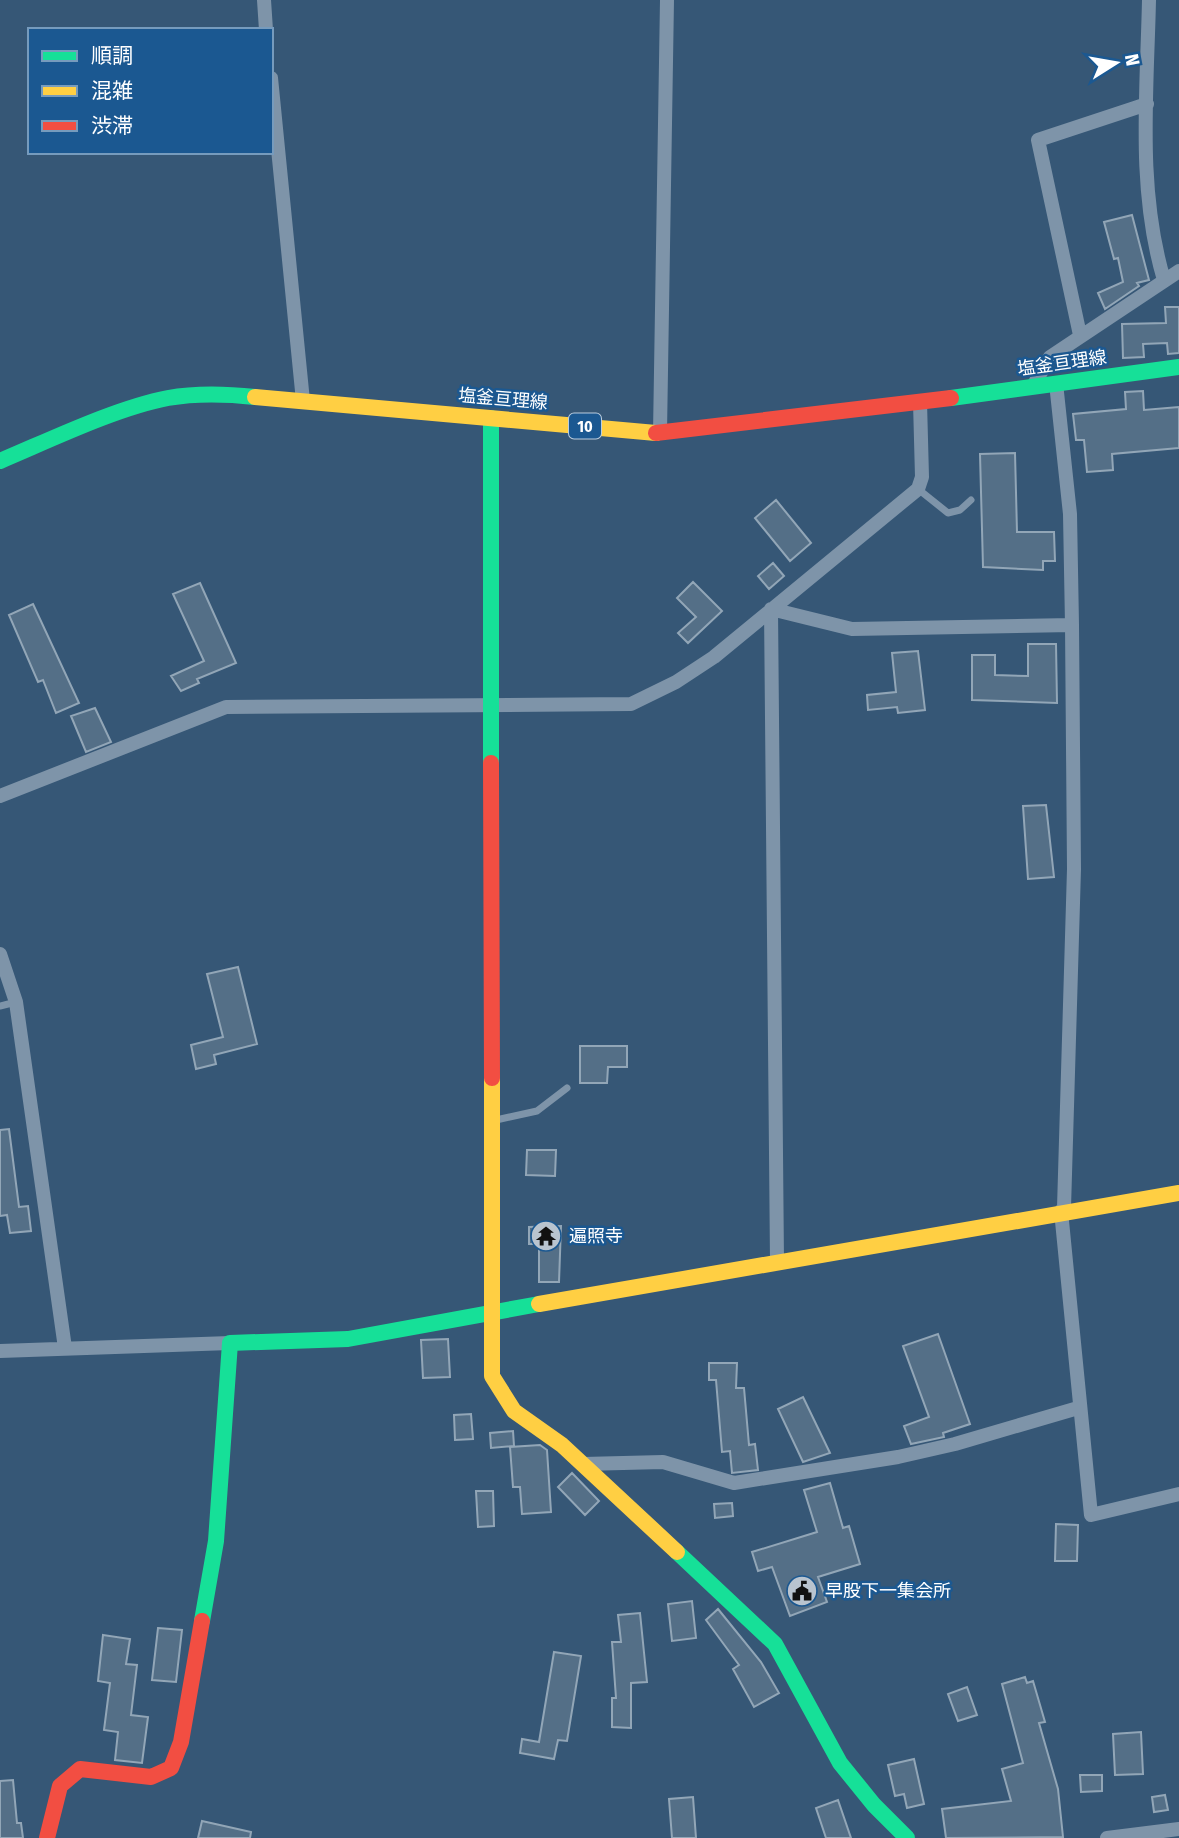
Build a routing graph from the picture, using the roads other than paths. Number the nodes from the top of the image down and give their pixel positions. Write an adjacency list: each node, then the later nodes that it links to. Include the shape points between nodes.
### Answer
1 (264, 0): 4 (street)
2 (667, 0): 16 (street)
3 (1149, 0): 6 (street)
4 (267, 28)
5 (273, 98): 13 (street)
6 (1147, 104): 8 (street, via 1151,238); 9 (street, via 1038,140)
7 (1179, 271): 8 (street)
8 (1164, 280): 9 (street)
9 (1080, 335): 12 (street, via 1050,357)
10 (1179, 367): 11 (street, 塩釜亘理線 / 10)
11 (1056, 383): 12 (street, 塩釜亘理線 / 10); 21 (street, via 1070,514)
12 (1032, 386): 14 (street, 塩釜亘理線 / 10)
13 (303, 401): 15 (street, 塩釜亘理線 / 10); 17 (street, 塩釜亘理線 / 10, via 224,394 167,398)
14 (920, 402): 16 (street, 塩釜亘理線 / 10); 18 (street, via 922,477)
15 (491, 418): 16 (street, 塩釜亘理線 / 10); 22 (street)
16 (660, 433)
17 (0, 461)
18 (918, 489): 19 (lane, via 948,513); 20 (street)
19 (971, 500)
20 (771, 609): 21 (street, via 852,629); 22 (street, via 714,657 631,704); 31 (street)
21 (1072, 625): 30 (street, via 1074,869)
22 (492, 705): 23 (street, via 226,707); 28 (street)
23 (0, 796)
24 (0, 954): 25 (street)
25 (16, 1002): 26 (lane); 34 (street)
26 (0, 1006)
27 (567, 1088): 28 (lane, via 537,1111)
28 (492, 1121): 32 (street)
29 (1179, 1193): 30 (street)
30 (1061, 1212): 31 (street); 36 (street)
31 (777, 1261): 32 (street)
32 (492, 1313): 33 (street, via 348,1339); 37 (street, via 492,1376 501,1397 515,1414 551,1436)
33 (230, 1343): 34 (street); 41 (street, via 216,1541 181,1742 171,1768 151,1777 79,1769 60,1786)
34 (65, 1348): 35 (street)
35 (0, 1350)
36 (1078, 1408): 37 (street, via 910,1455 734,1483 663,1462); 38 (street, via 1091,1515)
37 (583, 1464): 40 (street, via 775,1644 840,1763)
38 (1179, 1494)
39 (1179, 1829): 42 (street)
40 (899, 1836)
41 (47, 1838)
42 (1107, 1838)

